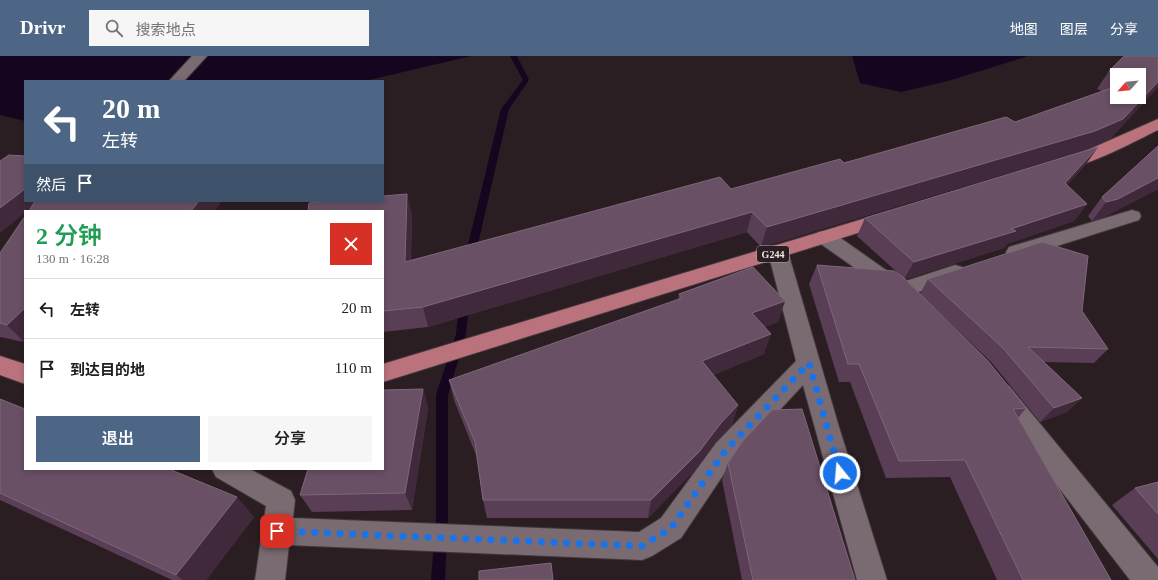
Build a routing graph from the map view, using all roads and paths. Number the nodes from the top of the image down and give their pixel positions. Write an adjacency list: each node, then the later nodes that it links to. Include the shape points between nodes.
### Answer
1 (200, 56): 2 (street)
2 (177, 80)
3 (1158, 124): 4 (highway, via 1089,156)
4 (1044, 170)
5 (908, 211): 7 (highway, G244)
6 (1132, 216): 9 (street)
7 (825, 237): 8 (highway, G244); 11 (street)
8 (778, 252): 13 (street); 16 (highway, G244)
9 (997, 258)
10 (974, 265): 11 (street)
11 (901, 290): 12 (street)
12 (917, 306)
13 (809, 363): 19 (street, via 725,451 671,528 642,546); 21 (street)
14 (0, 365): 17 (highway)
15 (983, 371): 22 (street)
16 (384, 373)
17 (24, 374)
18 (227, 470): 19 (street, via 280,500)
19 (277, 531): 20 (street)
20 (270, 580)
21 (872, 580)
22 (1149, 580)

